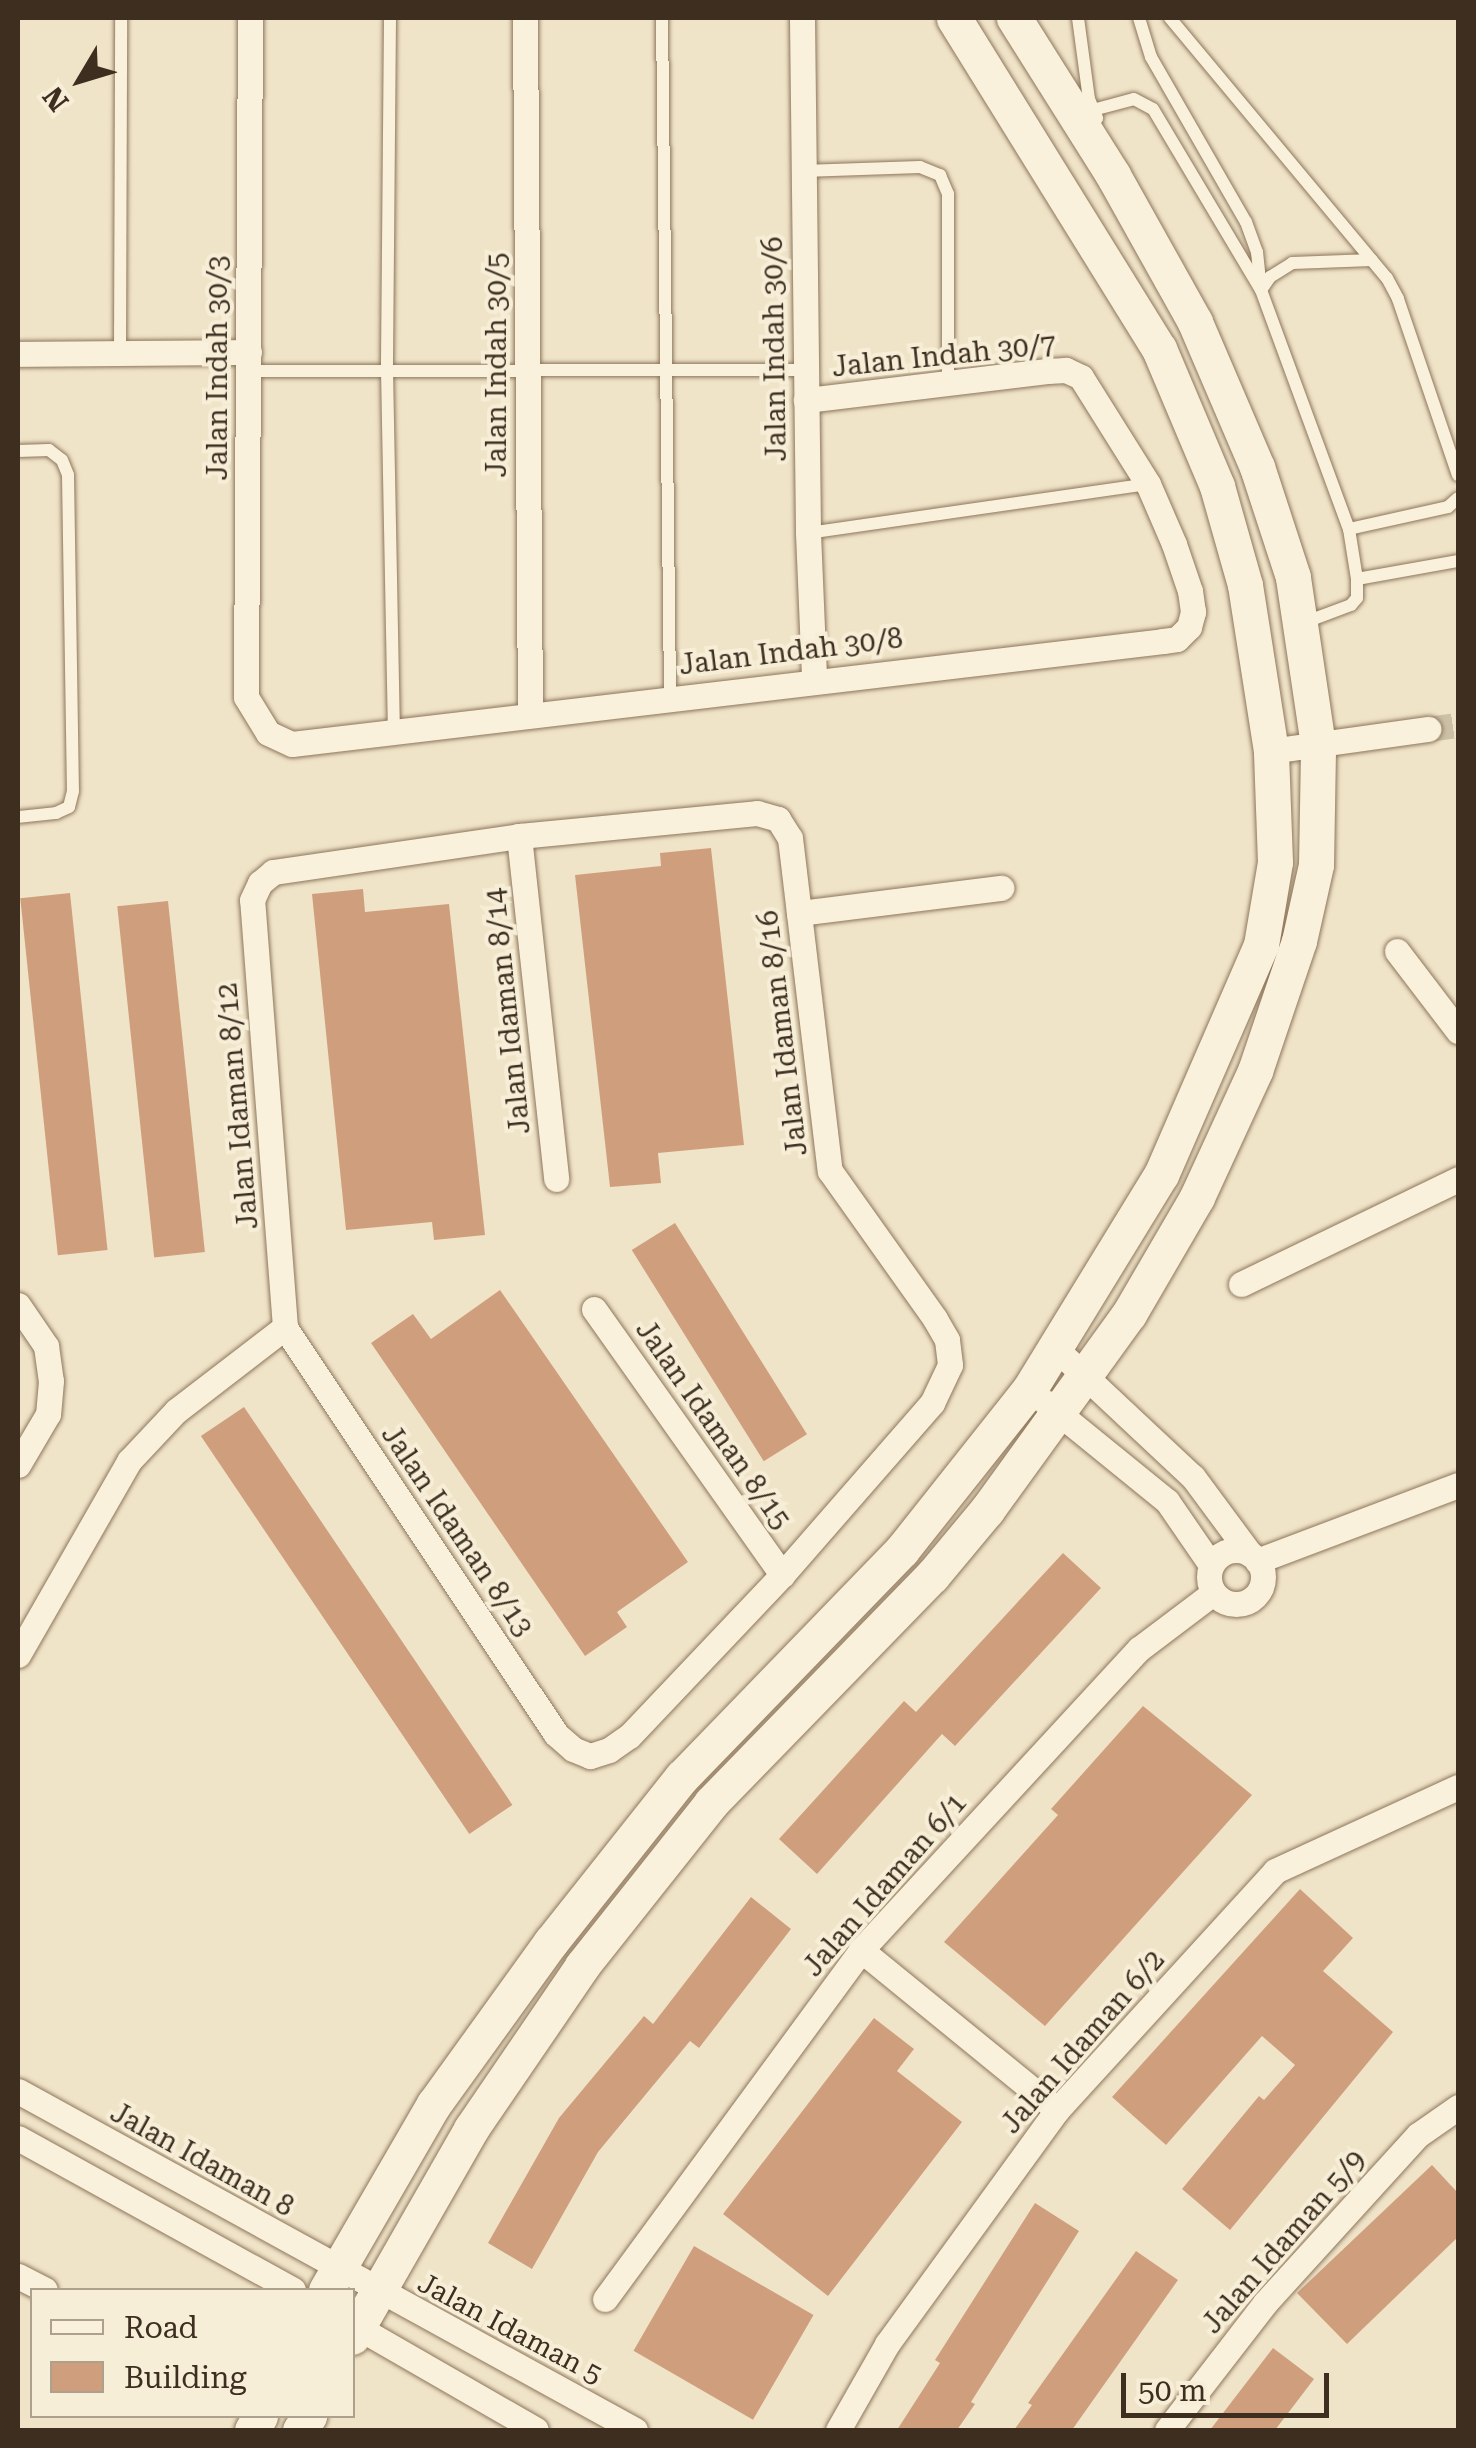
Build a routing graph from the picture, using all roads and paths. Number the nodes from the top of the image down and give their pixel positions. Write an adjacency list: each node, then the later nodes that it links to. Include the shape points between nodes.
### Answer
1 (121, 18): 17 (lane)
2 (250, 18): 19 (street, Jalan Indah 30/3)
3 (390, 18): 20 (lane)
4 (525, 18): 21 (street, Jalan Indah 30/5)
5 (662, 18): 22 (lane)
6 (802, 18): 13 (street, Jalan Indah 30/6)
7 (954, 18): 43 (main road, via 1160,348 1217,486 1245,585)
8 (1014, 18): 14 (main road)
9 (1078, 18): 12 (lane)
10 (1139, 18): 16 (lane, via 1151,58 1246,222 1258,252)
11 (1170, 18): 15 (lane)
12 (1094, 110): 14 (lane); 16 (lane, via 1134,99 1153,109)
13 (803, 171): 23 (street, Jalan Indah 30/6); 24 (lane, via 920,167 940,175 948,194)
14 (1130, 206): 35 (main road, via 1195,322 1257,467 1294,577)
15 (1372, 260): 16 (lane, via 1292,264); 26 (lane, via 1398,299)
16 (1261, 290): 31 (lane)
17 (120, 353): 18 (street); 19 (street)
18 (18, 354)
19 (248, 361): 20 (lane); 39 (street, Jalan Indah 30/3, via 246,697)
20 (387, 370): 21 (lane); 41 (lane)
21 (527, 370): 22 (lane); 38 (street, Jalan Indah 30/5)
22 (666, 370): 23 (lane); 37 (lane)
23 (805, 370): 25 (street, Jalan Indah 30/6)
24 (948, 384): 25 (street, Jalan Indah 30/7); 29 (street, Jalan Indah 30/7, via 1066,370 1081,377)
25 (806, 400): 32 (street, Jalan Indah 30/6)
26 (1454, 445): 28 (lane)
27 (18, 451): 44 (lane, via 48,450 68,475 73,791 69,806 56,813)
28 (1458, 475)
29 (1148, 484): 32 (lane); 36 (street, Jalan Indah 30/8, via 1190,591 1189,627 1177,639)
30 (1458, 498): 31 (lane, via 1448,507)
31 (1349, 529): 34 (lane)
32 (808, 532): 36 (street, Jalan Indah 30/6)
33 (1458, 560): 34 (lane)
34 (1357, 580): 35 (lane, via 1351,605)
35 (1300, 624): 42 (main road)
36 (814, 679): 37 (street, Jalan Indah 30/8)
37 (670, 697): 38 (street, Jalan Indah 30/8)
38 (530, 713): 41 (street, Jalan Indah 30/8)
39 (255, 717): 41 (street, Jalan Indah 30/8, via 268,733 292,744)
40 (1428, 729): 42 (street)
41 (394, 731)
42 (1318, 744): 43 (street); 57 (main road, via 1316,865 1299,941 1255,1070 1197,1197)
43 (1270, 751): 56 (main road, via 1276,862 1261,945 1161,1175)
44 (18, 817)
45 (519, 836): 47 (street, Jalan Idaman 8/16, via 757,812 778,819 790,838); 50 (street, Jalan Idaman 8/14); 55 (street, Jalan Idaman 8/12, via 273,872 260,883 252,900)
46 (1002, 888): 47 (street)
47 (799, 913): 64 (street, Jalan Idaman 8/16, via 830,1171 935,1319 950,1364 932,1403)
48 (1397, 951): 49 (street)
49 (1458, 1031)
50 (556, 1179)
51 (1458, 1179): 52 (street)
52 (1241, 1284)
53 (18, 1305): 60 (street, via 46,1346 52,1380 48,1414)
54 (594, 1309): 64 (street, Jalan Idaman 8/15)
55 (285, 1327): 64 (street, Jalan Idaman 8/13, via 556,1734 573,1749 590,1756 629,1736); 66 (street, via 176,1411 129,1462)
56 (1056, 1348): 57 (street); 58 (main road)
57 (1085, 1375): 59 (main road); 62 (street, via 1193,1478)
58 (1029, 1390): 59 (street); 76 (main road, via 902,1550 682,1776 574,1912 434,2104)
59 (1058, 1412): 63 (street, via 1167,1502); 76 (main road, via 932,1576 711,1803 582,1966 471,2129)
60 (18, 1466)
61 (1458, 1485): 62 (street)
62 (1254, 1558): 63 (street, via 1223,1552); 65 (street, via 1262,1586 1252,1600 1226,1603)
63 (1211, 1566): 65 (street)
64 (782, 1575)
65 (1213, 1592): 68 (street, Jalan Idaman 6/1, via 1138,1650)
66 (18, 1655)
67 (1458, 1787): 71 (street, Jalan Idaman 6/2, via 1275,1871)
68 (861, 1950): 71 (street); 79 (street, Jalan Idaman 6/1)
69 (18, 2090): 72 (street, Jalan Idaman 8)
70 (1458, 2107): 84 (street, Jalan Idaman 5/9, via 1418,2136 1265,2302)
71 (1057, 2110): 83 (street, Jalan Idaman 6/2, via 887,2344)
72 (85, 2128): 74 (street); 76 (street, Jalan Idaman 8)
73 (18, 2138): 74 (street)
74 (69, 2165): 78 (street)
75 (18, 2276): 77 (street)
76 (350, 2283): 82 (street, Jalan Idaman 5)
77 (41, 2288)
78 (289, 2288)
79 (604, 2300)
80 (355, 2330): 81 (street)
81 (536, 2430)
82 (635, 2430)
83 (838, 2430)
84 (1168, 2430)

